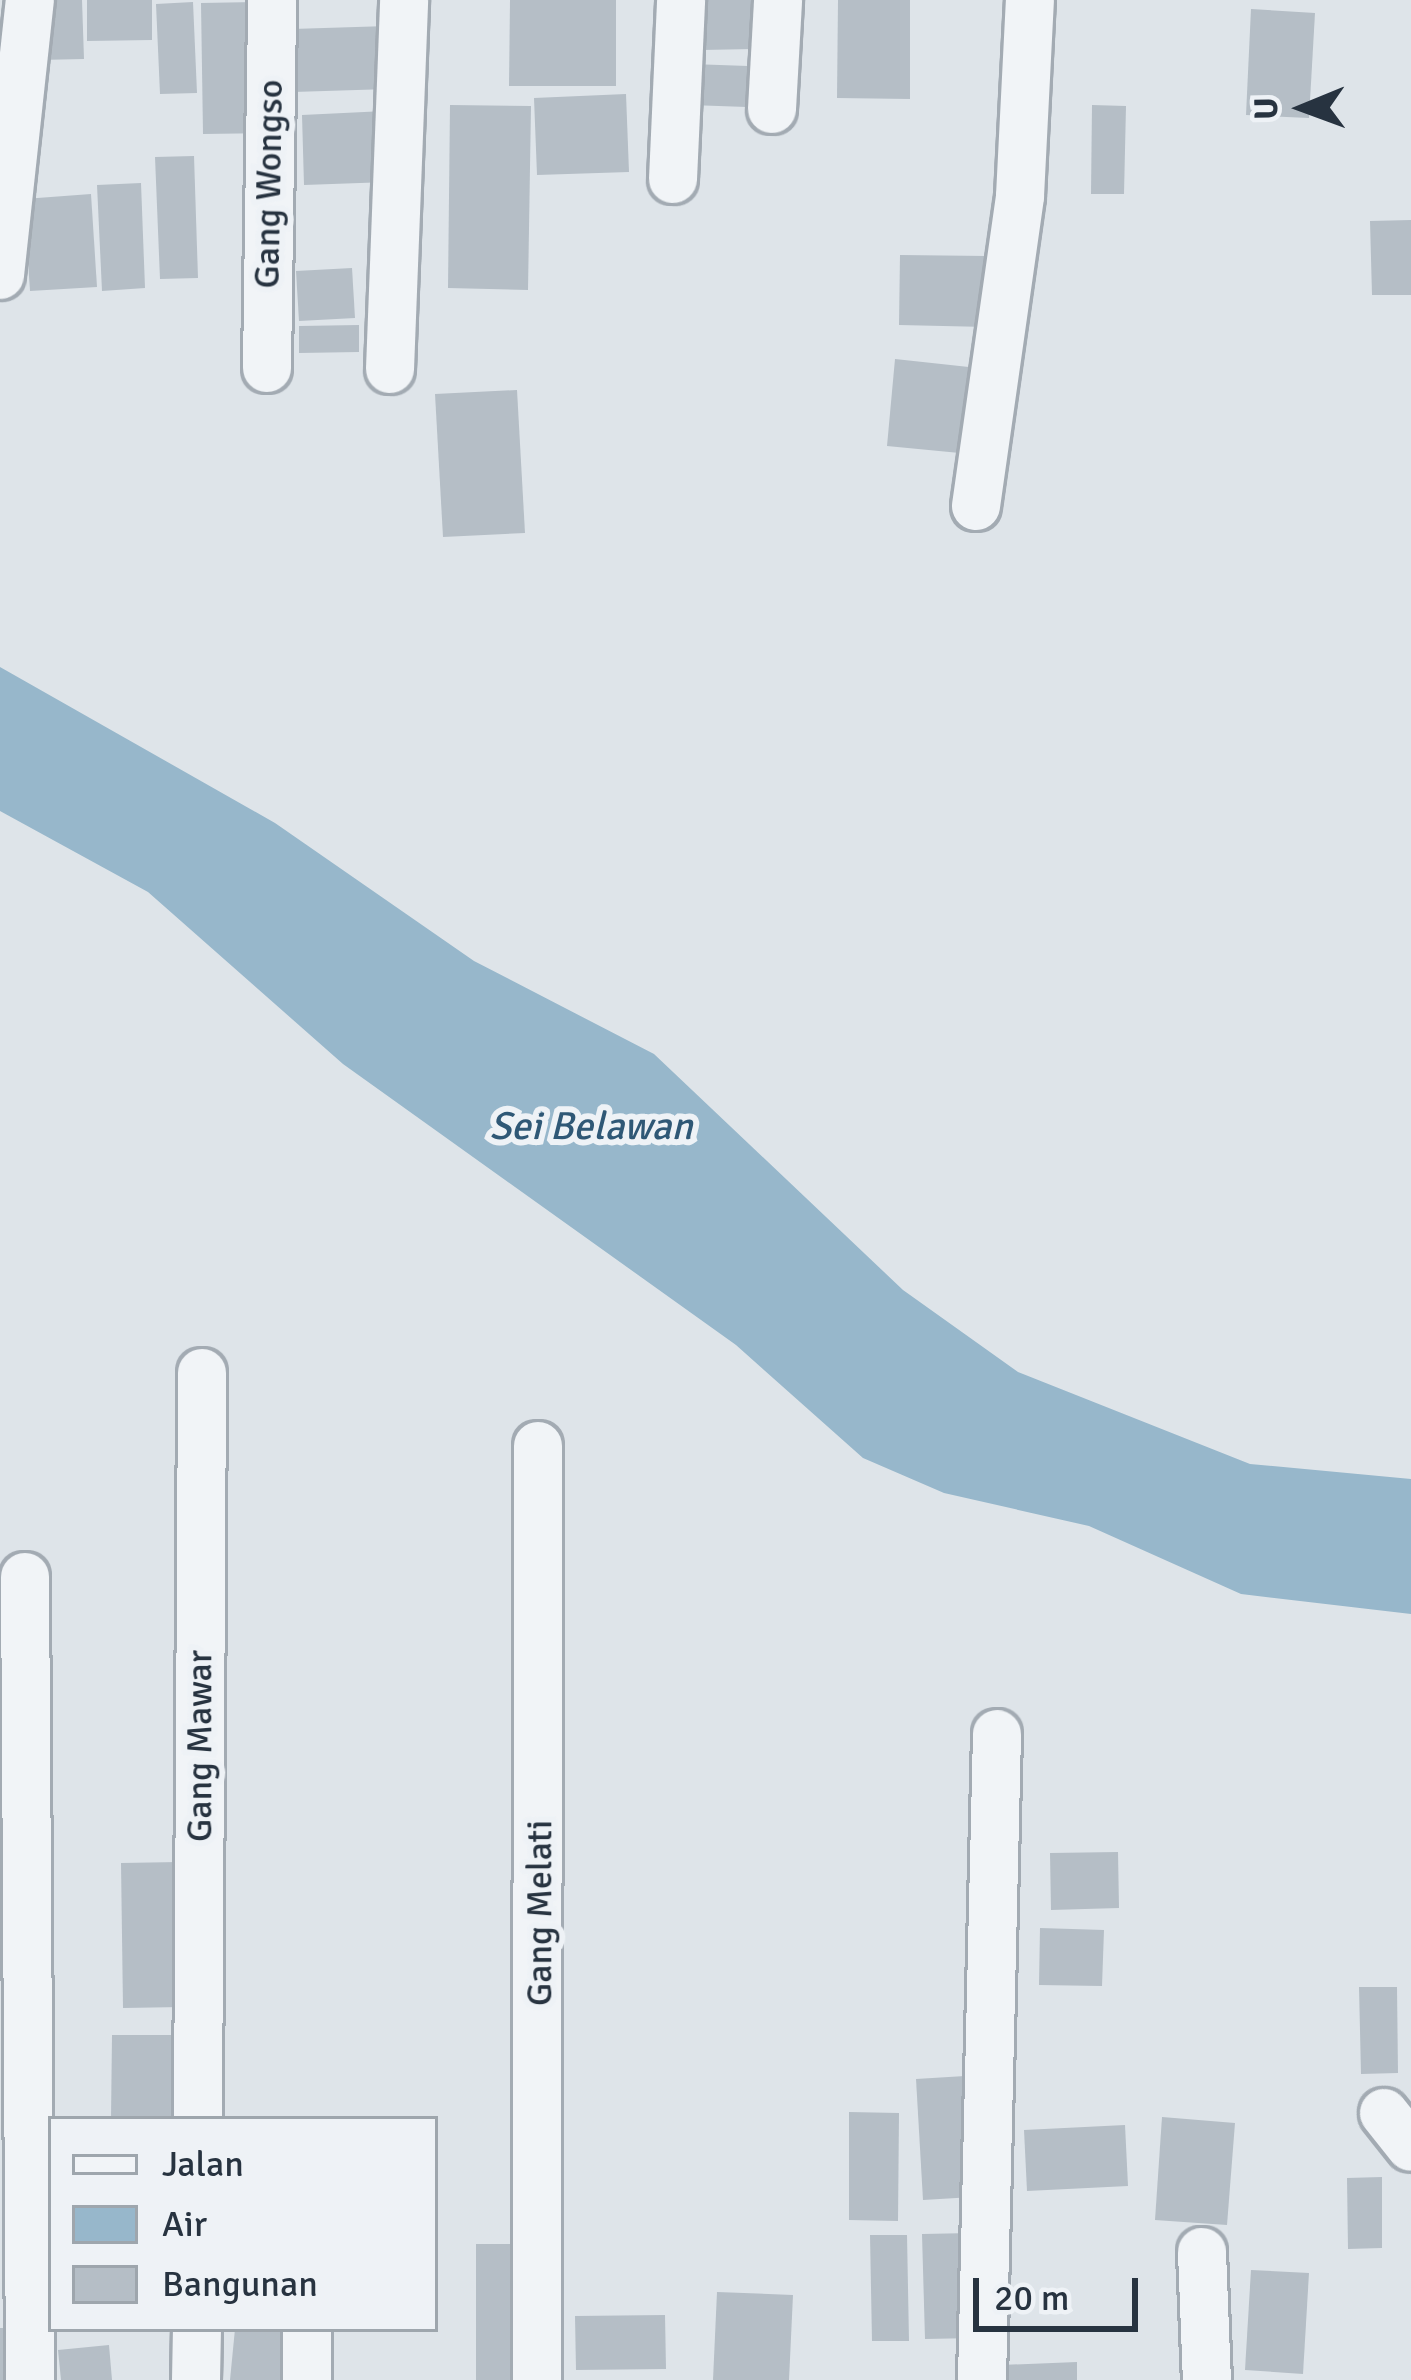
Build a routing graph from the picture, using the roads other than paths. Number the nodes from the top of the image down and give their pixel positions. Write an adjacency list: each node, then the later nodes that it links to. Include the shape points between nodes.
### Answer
1 (31, 0): 9 (street)
2 (272, 0): 10 (street, Gang Wongso)
3 (404, 0): 11 (street)
4 (681, 0): 8 (street)
5 (778, 0): 7 (street)
6 (1030, 0): 12 (street, via 1020,196)
7 (772, 109)
8 (673, 179)
9 (0, 275)
10 (267, 368)
11 (389, 369)
12 (976, 506)
13 (202, 1373): 17 (street, Gang Mawar)
14 (538, 1446): 24 (street, Gang Melati)
15 (25, 1577): 21 (street)
16 (998, 1734): 25 (street)
17 (198, 2116)
18 (1202, 2252): 26 (street)
19 (196, 2332): 22 (street)
20 (307, 2332): 23 (street)
21 (30, 2380)
22 (196, 2380)
23 (307, 2380)
24 (537, 2380)
25 (982, 2380)
26 (1207, 2380)

